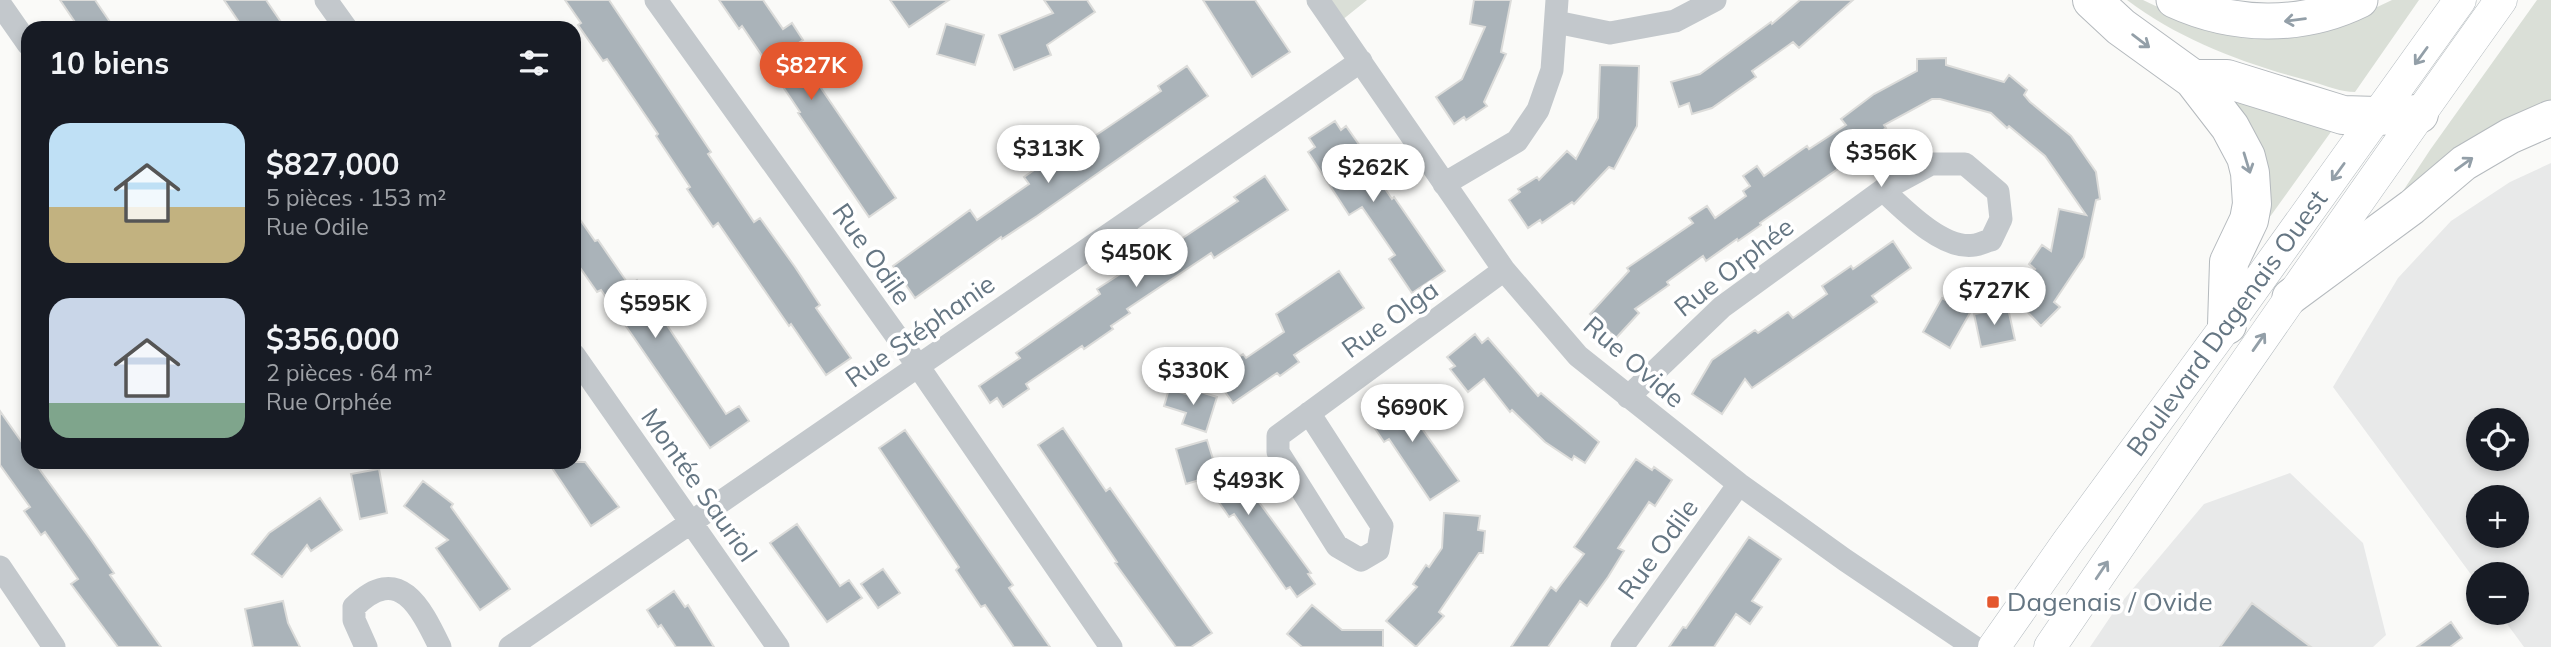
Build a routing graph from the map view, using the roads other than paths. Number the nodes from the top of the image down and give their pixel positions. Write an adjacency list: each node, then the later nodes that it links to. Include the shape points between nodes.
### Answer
1 (326, 0): 12 (street)
2 (656, 0): 25 (street, Rue Odile)
3 (1318, 0): 14 (street, Rue Ovide)
4 (1715, 0): 11 (street, via 1675,21 1610,33)
5 (2092, 0): 15 (highway, one-way to 15)
6 (2174, 0): 7 (main road, one-way to 6, via 2316,17 2274,22 2212,14)
7 (2360, 0)
8 (2460, 0): 17 (main road, Boulevard Dagenais Ouest, one-way to 17)
9 (2501, 0): 16 (main road, Boulevard Dagenais Ouest)
10 (0, 4): 13 (street)
11 (1556, 11): 19 (street, via 1552,70 1538,110 1517,141)
12 (341, 21)
13 (21, 34)
14 (1362, 61): 19 (street, Rue Ovide); 25 (street, Rue Stéphanie)
15 (2193, 79): 17 (highway, via 2227,79 2343,115); 23 (highway, one-way to 23, via 2235,134 2250,173 2252,204 2230,262)
16 (2419, 114): 17 (highway); 22 (main road, Boulevard Dagenais Ouest)
17 (2377, 117): 23 (main road, Boulevard Dagenais Ouest, one-way to 23)
18 (2551, 118): 22 (main road, one-way to 18, via 2412,208 2464,163)
19 (1444, 184): 21 (street, Rue Ovide)
20 (1883, 190): 20 (street, Rue Orphée, via 1920,225 1953,242 1974,246 1991,240 2001,219 1998,192 1965,164 1931,164); 26 (street, Rue Orphée, via 1722,307)
21 (1504, 270): 26 (street, Rue Ovide, via 1578,356); 27 (street, Rue Olga)
22 (2290, 297): 40 (main road, Boulevard Dagenais Ouest, one-way to 22)
23 (2227, 325): 39 (main road, Boulevard Dagenais Ouest)
24 (581, 365): 29 (street, Montée Sauriol)
25 (918, 366): 29 (street, Rue Stéphanie); 36 (street, Rue Odile)
26 (1628, 397): 28 (street, Rue Ovide)
27 (1309, 413): 27 (street, Rue Olga, via 1278,436 1278,452 1337,546 1361,560 1378,550 1382,526)
28 (1739, 484): 37 (street, Rue Odile); 38 (street, Rue Ovide)
29 (691, 523): 34 (street, Rue Stéphanie); 35 (street, Montée Sauriol)
30 (0, 567): 31 (street)
31 (54, 647)
32 (366, 647): 33 (street, via 354,620 354,607 365,596 389,587 402,590 426,618)
33 (440, 647)
34 (510, 647)
35 (778, 647)
36 (1111, 647)
37 (1622, 647)
38 (1974, 647)
39 (1994, 647)
40 (2050, 647)

